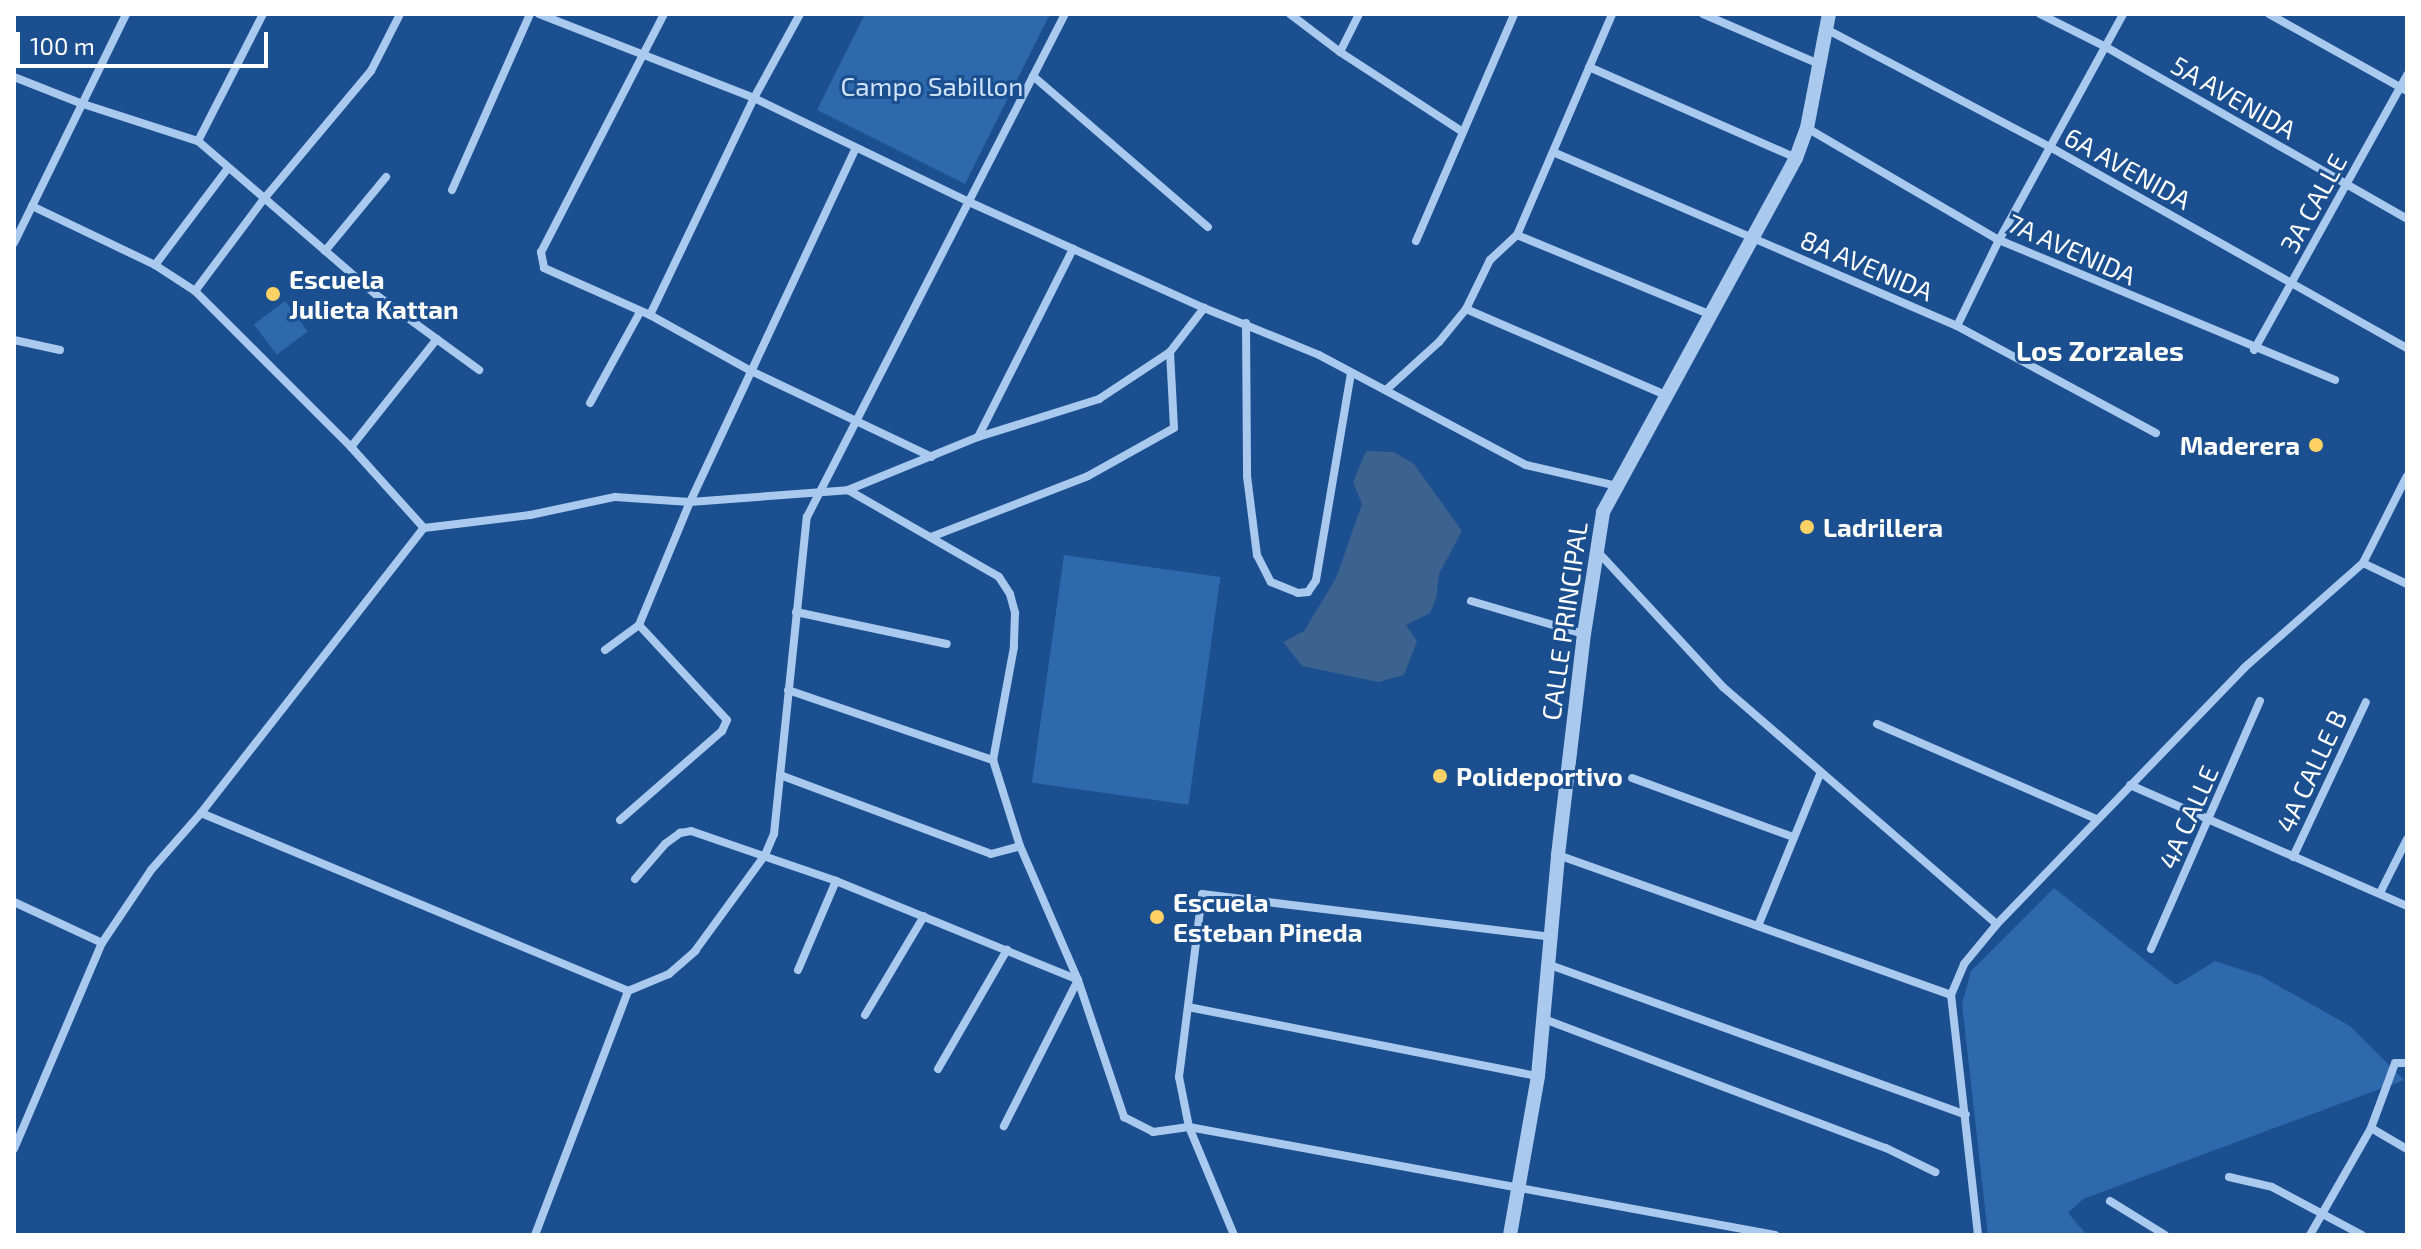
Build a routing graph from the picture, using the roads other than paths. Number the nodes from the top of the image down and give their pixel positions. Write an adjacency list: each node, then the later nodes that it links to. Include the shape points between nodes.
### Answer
1 (126, 14): 28 (street)
2 (263, 14): 31 (street)
3 (400, 14): 40 (street, via 371,71)
4 (530, 14): 39 (street)
5 (539, 14): 20 (street)
6 (664, 14): 20 (street)
7 (800, 14): 27 (street)
8 (1065, 14): 24 (street)
9 (1290, 14): 19 (street)
10 (1359, 14): 19 (street)
11 (1514, 14): 30 (street)
12 (1612, 14): 22 (street)
13 (1703, 14): 21 (street)
14 (2040, 14): 18 (street, 5A AVENIDA)
15 (2123, 14): 18 (street)
16 (2269, 14): 26 (street)
17 (1827, 22): 21 (street, CALLE PRINCIPAL); 32 (street, 6A AVENIDA)
18 (2106, 47): 32 (street); 38 (street, 5A AVENIDA)
19 (1340, 52): 30 (street)
20 (643, 54): 27 (street); 57 (street, via 541,252 544,268)
21 (1819, 64): 29 (street, CALLE PRINCIPAL)
22 (1589, 67): 34 (street); 35 (street)
23 (2407, 75): 26 (street, 3A CALLE)
24 (1033, 76): 41 (street); 44 (street)
25 (14, 77): 28 (street)
26 (2404, 89): 38 (street, 3A CALLE)
27 (754, 98): 33 (street); 59 (street)
28 (80, 103): 31 (street); 42 (street)
29 (1807, 128): 35 (street, CALLE PRINCIPAL); 47 (street, 7A AVENIDA)
30 (1461, 131): 48 (street)
31 (198, 141): 36 (street)
32 (2050, 147): 47 (street); 53 (street, 6A AVENIDA)
33 (855, 150): 41 (street); 69 (street)
34 (1553, 152): 45 (street); 46 (street, 8A AVENIDA)
35 (1796, 158): 46 (street, CALLE PRINCIPAL)
36 (228, 168): 40 (street); 52 (street)
37 (386, 177): 51 (street)
38 (2346, 184): 43 (street, 5A AVENIDA); 53 (street, 3A CALLE)
39 (452, 190)
40 (263, 200): 51 (street); 54 (street)
41 (969, 202): 50 (street); 75 (street)
42 (32, 206): 49 (street); 52 (street)
43 (2407, 219)
44 (1208, 227)
45 (1517, 235): 56 (street, via 1490,260); 58 (street)
46 (1753, 237): 58 (street, CALLE PRINCIPAL); 61 (street, 8A AVENIDA)
47 (1999, 240): 61 (street); 66 (street, 7A AVENIDA)
48 (1416, 241)
49 (14, 243)
50 (1073, 249): 55 (street); 77 (street)
51 (325, 251): 62 (street)
52 (155, 265): 54 (street)
53 (2291, 283): 64 (street, 6A AVENIDA); 66 (street, 3A CALLE)
54 (195, 291): 78 (street)
55 (1204, 308): 60 (street); 67 (street)
56 (1466, 309): 72 (street); 73 (street)
57 (640, 312): 59 (street); 74 (street)
58 (1709, 314): 73 (street, CALLE PRINCIPAL)
59 (650, 315): 69 (street)
60 (1246, 323): 70 (street); 70 (street, via 1247,476 1257,555 1271,582 1298,593 1308,592 1316,580)
61 (1957, 326): 76 (street, 8A AVENIDA)
62 (437, 339): 68 (street); 78 (street)
63 (14, 340): 65 (street)
64 (2407, 348)
65 (60, 350)
66 (2254, 350): 71 (street, 7A AVENIDA)
67 (1170, 352): 77 (street, via 1099,399); 86 (street, via 1174,428 1088,476)
68 (479, 370)
69 (751, 371): 75 (street); 84 (street)
70 (1351, 373): 72 (street)
71 (2335, 380)
72 (1386, 390): 81 (street, via 1526,465)
73 (1666, 395): 81 (street, CALLE PRINCIPAL)
74 (590, 403)
75 (857, 418): 79 (street); 83 (street)
76 (2156, 433)
77 (978, 437): 79 (street)
78 (351, 447): 85 (street)
79 (932, 457): 82 (street)
80 (2407, 476): 88 (street)
81 (1617, 486): 87 (street, CALLE PRINCIPAL, via 1603,512)
82 (848, 490): 83 (street); 86 (street)
83 (819, 492): 84 (street); 91 (street, via 807,517)
84 (690, 502): 85 (street, via 615,497 530,515); 92 (street)
85 (424, 528): 105 (street)
86 (931, 537): 100 (street, via 999,577 1013,604 1014,647)
87 (1598, 552): 93 (street, CALLE PRINCIPAL); 101 (street, via 1723,687)
88 (2363, 563): 89 (street); 104 (street, via 2244,668)
89 (2407, 584)
90 (1471, 601): 93 (street)
91 (796, 612): 94 (street); 96 (street)
92 (639, 625): 95 (street); 107 (street, via 727,720 722,731)
93 (1584, 634): 113 (street, CALLE PRINCIPAL)
94 (947, 644)
95 (605, 650)
96 (788, 690): 100 (street); 102 (street)
97 (2260, 701): 108 (street, 4A CALLE)
98 (2366, 702): 114 (street, 4A CALLE B)
99 (1877, 724): 106 (street)
100 (993, 760): 111 (street)
101 (1821, 772): 109 (street); 121 (street)
102 (780, 775): 111 (street, via 991,854); 112 (street, via 774,834)
103 (1632, 778): 109 (street)
104 (2130, 785): 106 (street); 108 (street)
105 (201, 813): 124 (street, via 151,870); 130 (street)
106 (2097, 819): 121 (street)
107 (620, 820)
108 (2209, 821): 114 (street); 125 (street, 4A CALLE)
109 (1793, 837): 122 (street)
110 (2407, 839): 117 (street)
111 (1020, 846): 129 (street)
112 (765, 855): 115 (street, via 686,831 665,844); 116 (street); 130 (street, via 695,951 669,974)
113 (1558, 855): 122 (street); 123 (street, CALLE PRINCIPAL)
114 (2293, 857): 117 (street)
115 (635, 879)
116 (836, 881): 120 (street); 128 (street)
117 (2380, 893): 119 (street)
118 (14, 902): 124 (street)
119 (2407, 906)
120 (924, 916): 126 (street); 133 (street)
121 (1997, 924): 131 (street, via 1964,964)
122 (1758, 926): 131 (street)
123 (1553, 937): 127 (street, CALLE PRINCIPAL); 132 (street, via 1202,894)
124 (102, 943): 142 (street)
125 (2151, 949)
126 (1007, 950): 129 (street); 136 (street)
127 (1550, 965): 134 (street, CALLE PRINCIPAL); 138 (street)
128 (798, 970)
129 (1078, 980): 139 (street); 140 (street, via 1124,1117 1153,1132)
130 (628, 991): 150 (street)
131 (1951, 995): 138 (street)
132 (1188, 1007): 137 (street); 140 (street, via 1179,1077)
133 (865, 1015)
134 (1544, 1019): 137 (street, CALLE PRINCIPAL); 145 (street, via 1886,1148)
135 (2407, 1063): 141 (street, via 2395,1063)
136 (938, 1069)
137 (1538, 1076): 147 (street, CALLE PRINCIPAL)
138 (1966, 1115): 154 (street)
139 (1004, 1126)
140 (1189, 1127): 147 (street); 151 (street)
141 (2371, 1128): 144 (street); 149 (street)
142 (18, 1131): 143 (street)
143 (14, 1149)
144 (2407, 1149)
145 (1935, 1172)
146 (2229, 1177): 149 (street, via 2272,1187)
147 (1519, 1190): 152 (street, CALLE PRINCIPAL); 153 (street)
148 (2110, 1201): 155 (street)
149 (2323, 1212): 156 (street); 157 (street)
150 (535, 1235)
151 (1234, 1235)
152 (1510, 1235)
153 (1775, 1235)
154 (1978, 1235)
155 (2165, 1235)
156 (2310, 1235)
157 (2362, 1235)

